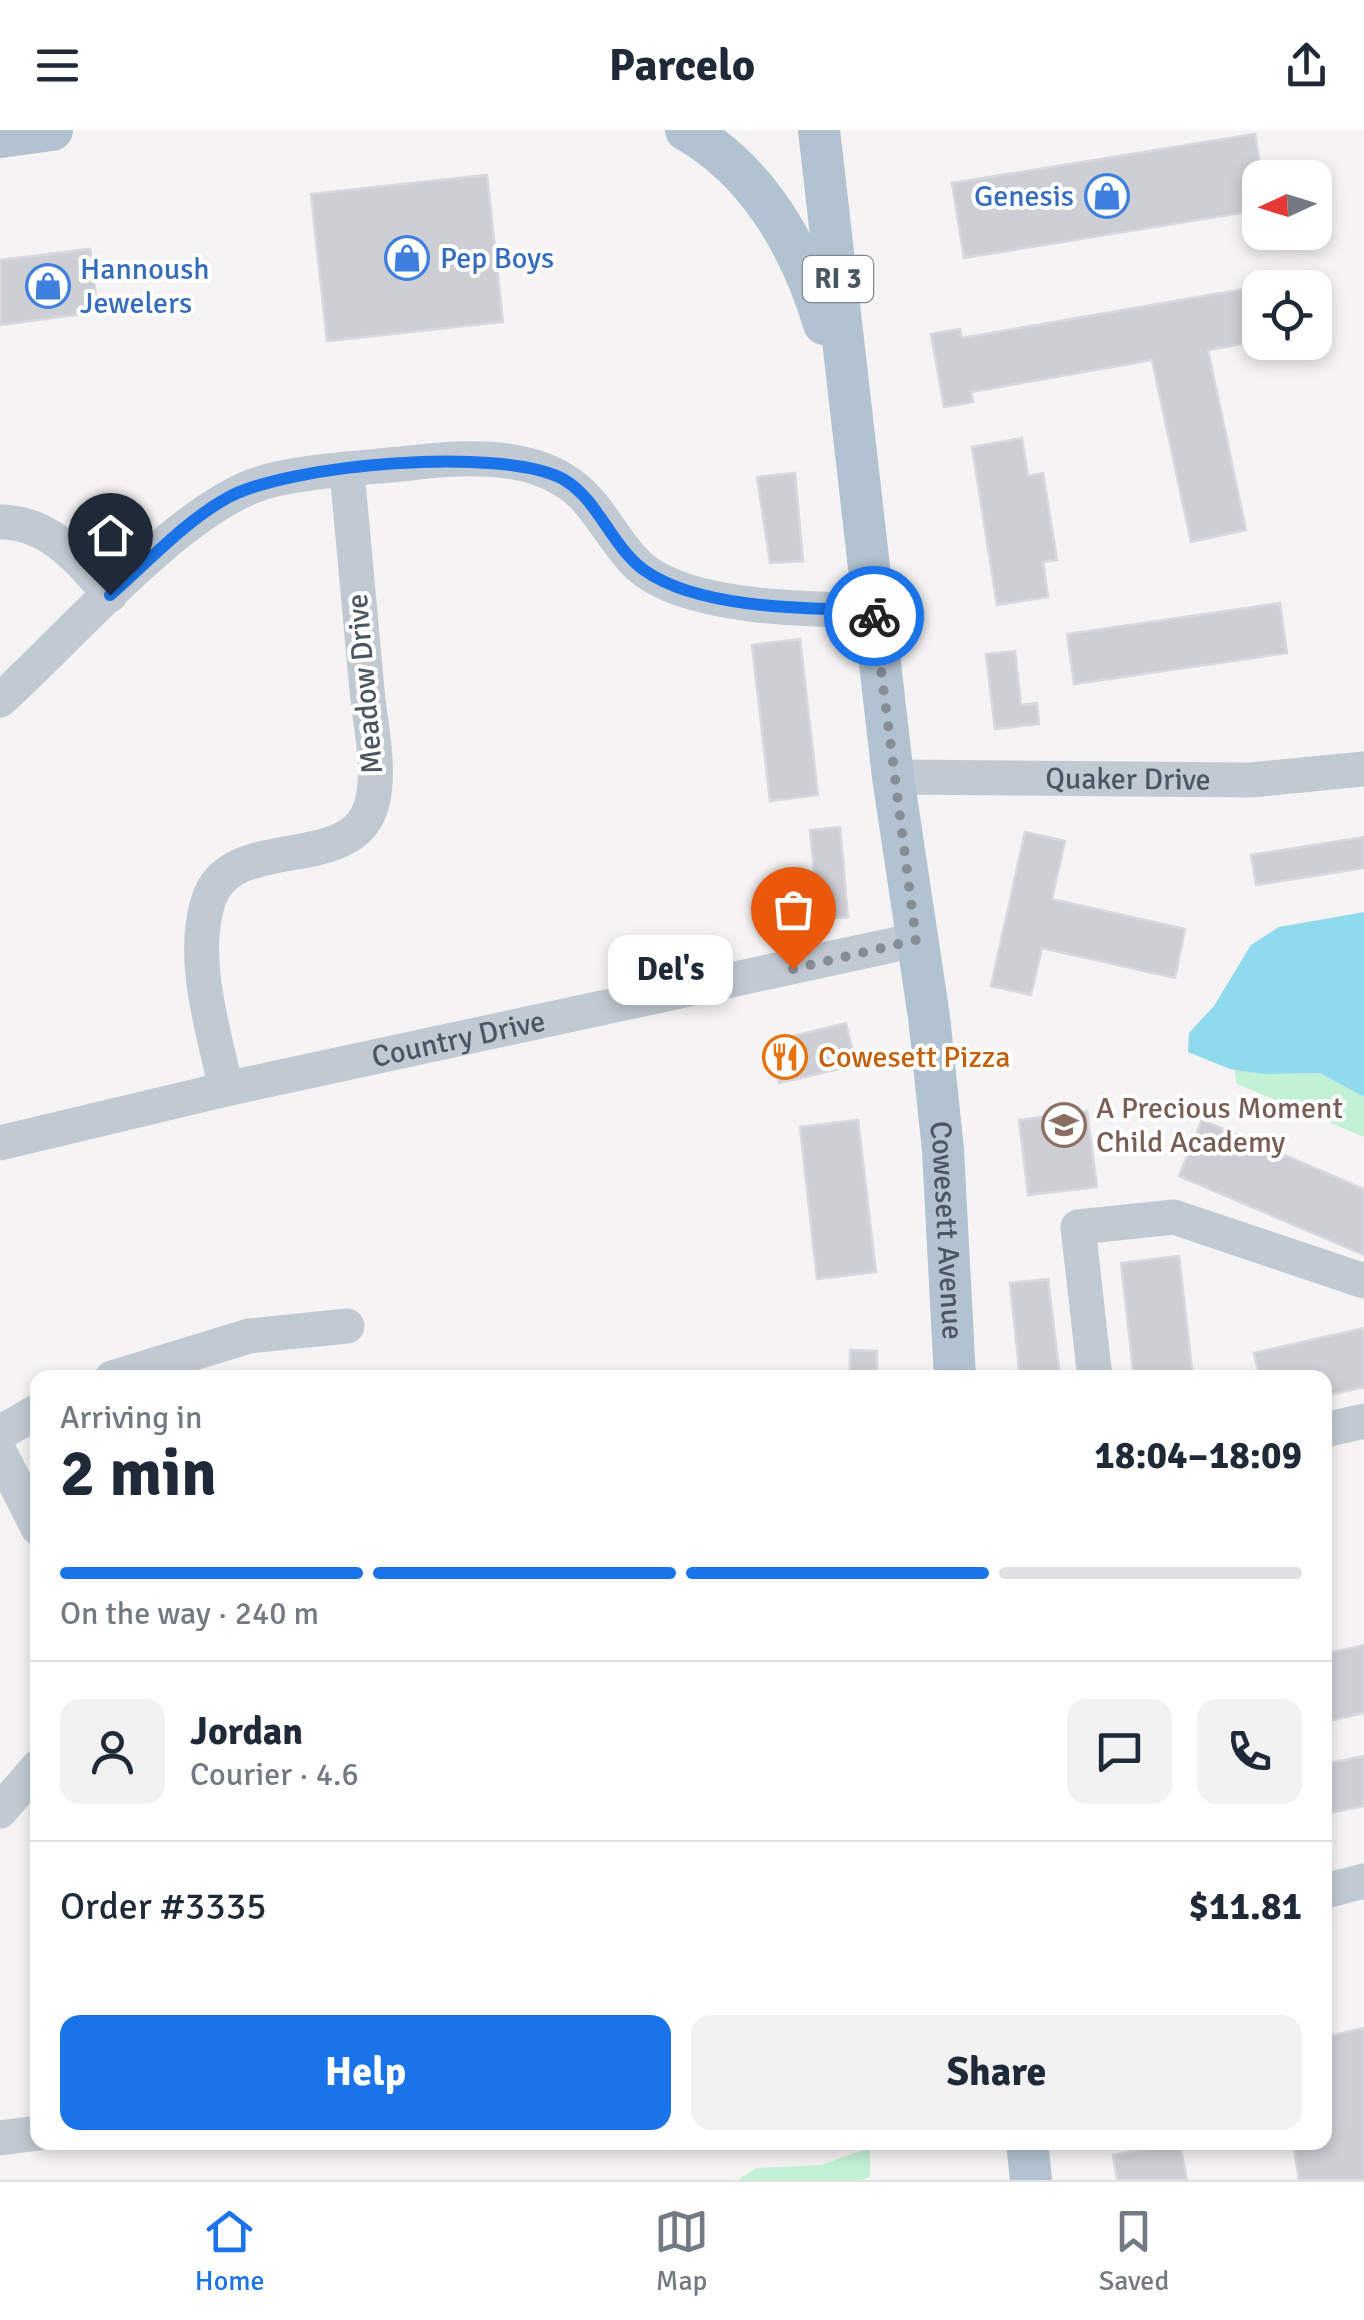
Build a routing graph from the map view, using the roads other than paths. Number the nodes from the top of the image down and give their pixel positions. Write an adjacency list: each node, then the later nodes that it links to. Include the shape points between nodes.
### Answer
1 (52, 130): 4 (main road)
2 (686, 130): 5 (main road, via 730,163 788,232 808,272)
3 (819, 130): 5 (main road, Cowesett Avenue / RI 3)
4 (0, 137)
5 (855, 428): 9 (main road, Cowesett Avenue / RI 3)
6 (347, 471): 8 (street, via 257,484 228,498); 9 (street, via 438,460 532,467 566,481 644,570 680,588 745,602); 14 (street, Meadow Drive, via 372,803 365,820 335,842 239,865 218,880 202,939)
7 (0, 522): 8 (street, via 50,535)
8 (110, 595): 10 (street)
9 (874, 610): 12 (main road, Cowesett Avenue / RI 3)
10 (0, 700)
11 (1364, 770): 12 (street, Quaker Drive, via 1252,780)
12 (893, 776): 13 (main road, Cowesett Avenue / RI 3)
13 (916, 940): 14 (street, Country Drive); 19 (main road, Cowesett Avenue / RI 3, via 943,1150)
14 (226, 1089): 15 (street, Country Drive)
15 (0, 1143)
16 (1364, 1281): 20 (street, via 1174,1216 1078,1227)
17 (347, 1326): 18 (street, via 249,1336)
18 (138, 1370)
19 (955, 1370)
20 (1094, 1370)
21 (30, 1415): 24 (street)
22 (1364, 1421): 23 (street)
23 (1332, 1428)
24 (0, 1432)
25 (0, 1453): 26 (street)
26 (30, 1512)
27 (30, 1775): 28 (street)
28 (0, 1811)
29 (1364, 1881): 30 (street)
30 (1332, 1888)
31 (30, 2135): 32 (street)
32 (0, 2138)
33 (1027, 2150): 34 (main road)
34 (1031, 2180)

